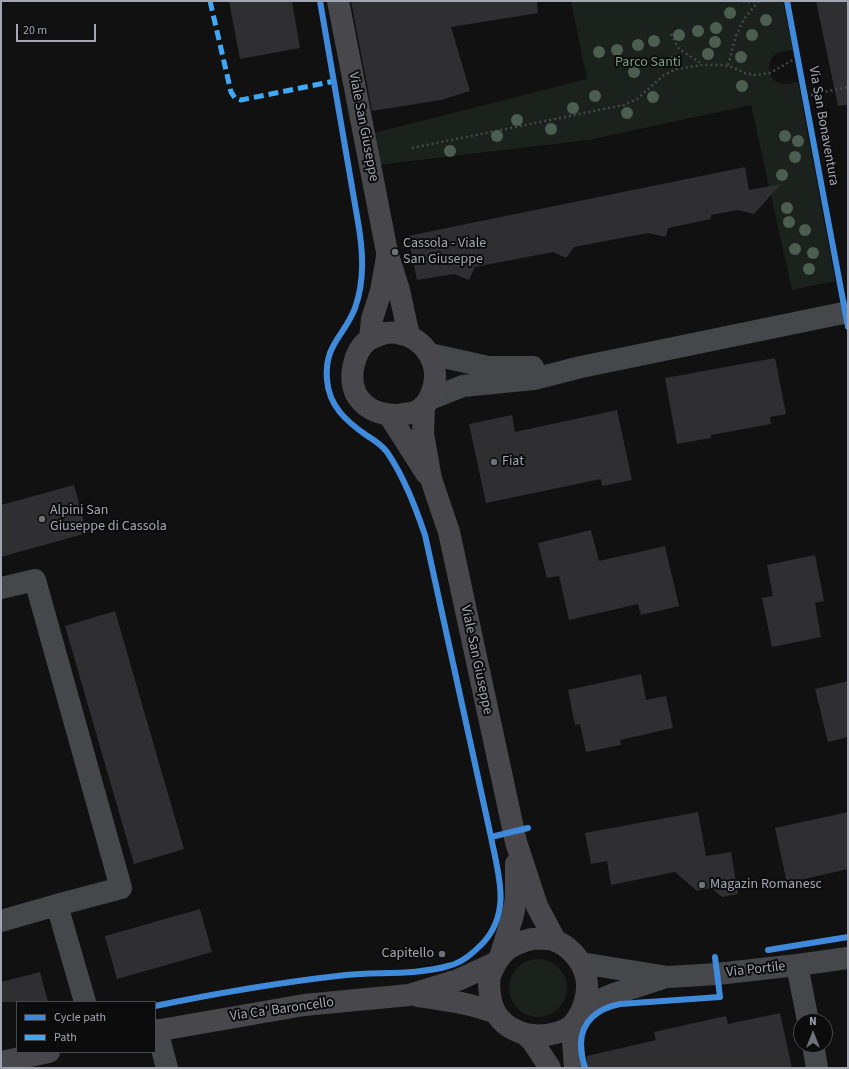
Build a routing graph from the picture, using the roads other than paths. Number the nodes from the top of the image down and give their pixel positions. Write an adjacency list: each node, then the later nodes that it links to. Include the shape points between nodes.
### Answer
1 (338, 1): 2 (main road, Viale San Giuseppe)
2 (388, 252): 4 (main road, Viale San Giuseppe); 5 (main road, Viale San Giuseppe, via 381,291 372,319)
3 (848, 312): 7 (street)
4 (409, 336): 5 (main road, via 397,332 385,333); 6 (main road, via 422,344)
5 (370, 339): 9 (main road, via 362,346 355,360 355,393 369,409)
6 (430, 354): 7 (street, via 488,367); 8 (main road, Viale San Giuseppe, via 435,370 435,384)
7 (581, 367): 8 (street, via 534,379 463,386)
8 (427, 403): 9 (main road, via 415,412); 10 (main road, Viale San Giuseppe, via 423,434)
9 (389, 415): 10 (main road, Viale San Giuseppe)
10 (431, 479): 12 (main road, Viale San Giuseppe, via 449,532)
11 (1, 588): 13 (street, via 35,580 121,888)
12 (516, 842): 15 (main road, Viale San Giuseppe, via 537,906); 17 (main road, Viale San Giuseppe, via 515,904)
13 (57, 905): 14 (street); 22 (street)
14 (1, 921)
15 (555, 940): 17 (main road, via 521,941 511,946); 18 (main road, via 574,953)
16 (848, 958): 19 (street, Via Portile)
17 (498, 959): 21 (main road, Via Ca' Baroncello, via 458,980); 23 (main road, via 490,974 489,985)
18 (581, 963): 20 (street, Via Portile); 25 (main road, via 586,977 587,992)
19 (797, 965): 20 (street, Via Portile); 24 (street, Via Portile)
20 (668, 977): 25 (street, Via Portile, via 614,994)
21 (409, 995): 23 (main road, Via Ca' Baroncello, via 458,1002); 26 (main road, Via Ca' Baroncello, via 304,1005)
22 (85, 1001)
23 (496, 1013): 27 (main road, via 514,1030)
24 (806, 1013)
25 (579, 1015): 27 (main road, via 564,1031 540,1036); 33 (main road, via 573,1041)
26 (156, 1030): 31 (street)
27 (526, 1035): 32 (main road)
28 (44, 1053): 30 (main road)
29 (815, 1053): 34 (street)
30 (1, 1062)
31 (166, 1068)
32 (550, 1068)
33 (575, 1068)
34 (818, 1068)

